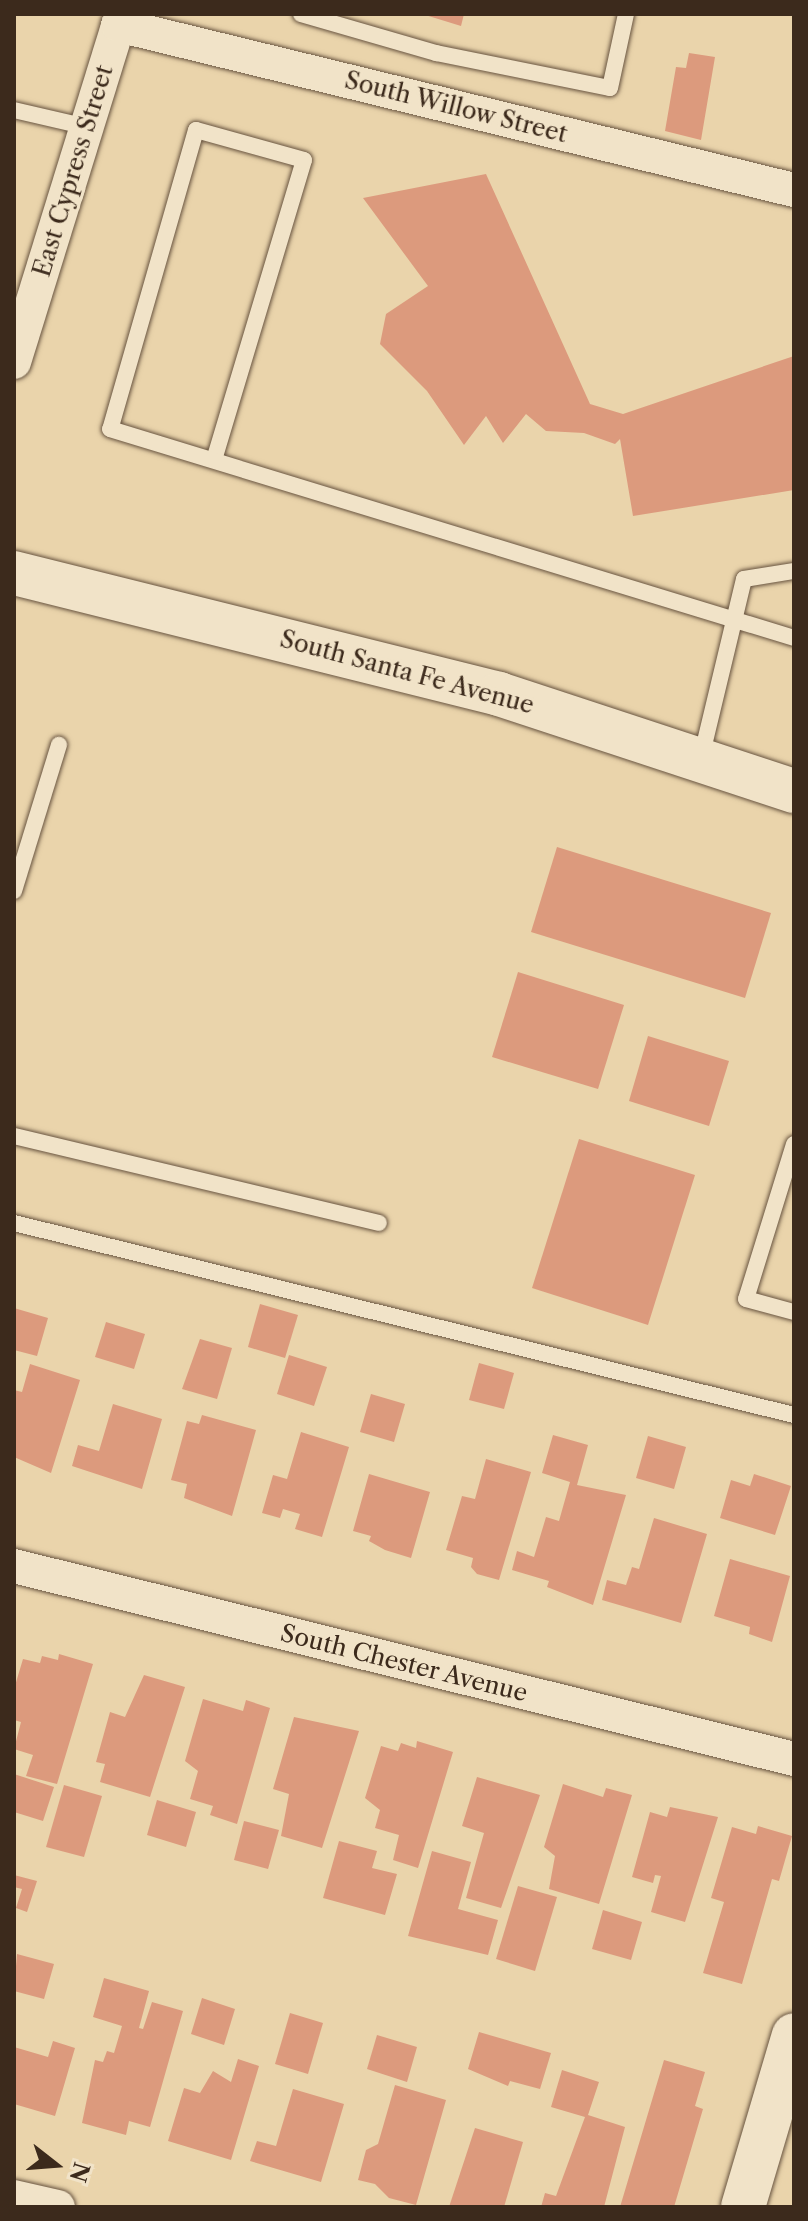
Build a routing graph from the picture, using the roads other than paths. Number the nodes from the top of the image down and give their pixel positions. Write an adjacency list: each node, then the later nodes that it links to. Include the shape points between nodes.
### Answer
1 (301, 14): 2 (lane, via 436,53 610,88)
2 (626, 14)
3 (113, 20): 5 (street, East Cypress Street); 6 (street, South Willow Street)
4 (14, 110): 5 (lane)
5 (87, 127): 7 (street, East Cypress Street)
6 (794, 190)
7 (14, 362)
8 (214, 460): 8 (lane, via 110,429 196,130 304,160); 11 (lane)
9 (794, 571): 11 (lane, via 744,579)
10 (14, 573): 14 (main road, South Santa Fe Avenue, via 499,694)
11 (734, 621): 12 (lane); 14 (lane)
12 (794, 638)
13 (59, 745): 16 (lane)
14 (701, 759): 15 (main road, South Santa Fe Avenue)
15 (794, 791)
16 (14, 891)
17 (14, 1136): 20 (lane)
18 (794, 1144): 21 (lane, via 746,1299)
19 (14, 1223): 22 (lane)
20 (379, 1223)
21 (794, 1312)
22 (794, 1415)
23 (14, 1566): 24 (street, South Chester Avenue)
24 (794, 1759)
25 (794, 2035): 28 (main road)
26 (14, 2197): 27 (street)
27 (58, 2207)
28 (743, 2207)

